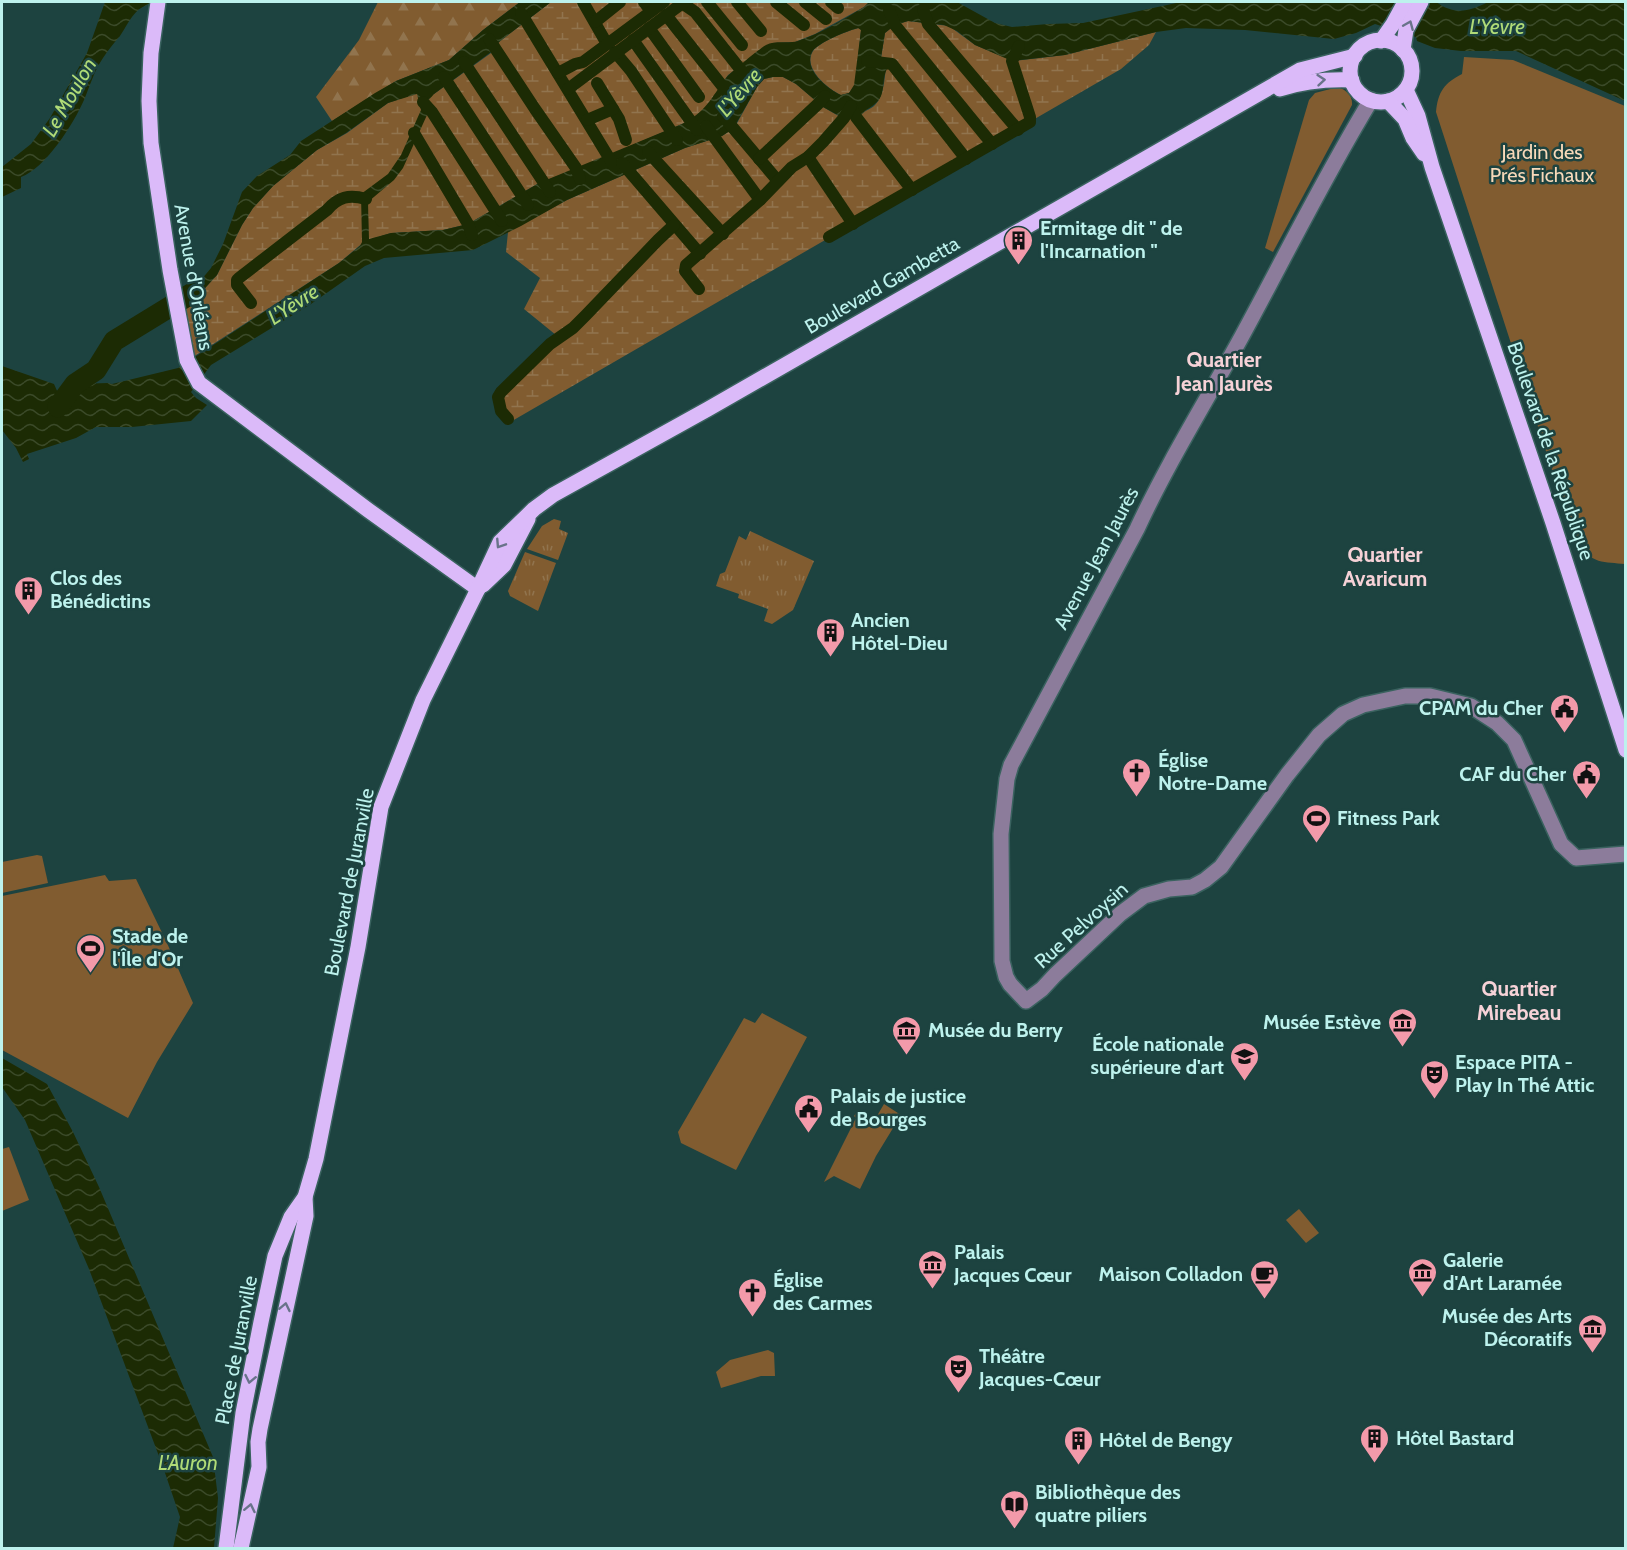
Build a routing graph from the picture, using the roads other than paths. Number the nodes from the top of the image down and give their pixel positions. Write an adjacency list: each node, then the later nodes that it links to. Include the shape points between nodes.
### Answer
1 (158, 2): 13 (main road, Avenue d'Orléans, via 151,53 151,143 176,305 187,360 199,383)
2 (1405, 2): 4 (main road)
3 (1420, 2): 5 (main road, one-way to 3, via 1406,30)
4 (1381, 41): 5 (main road); 6 (main road, via 1362,48)
5 (1403, 50): 8 (main road, via 1412,70)
6 (1355, 56): 7 (main road); 10 (main road, Boulevard Gambetta, via 1300,70)
7 (1352, 80): 9 (main road); 10 (main road, Boulevard Gambetta, one-way to 7, via 1298,83)
8 (1406, 90): 11 (main road); 12 (main road, Boulevard de la République)
9 (1367, 98): 11 (main road); 16 (street, Avenue Jean Jaurès, via 1011,765 1001,834 1002,961 1010,984)
10 (1251, 99): 13 (main road, Boulevard Gambetta, via 553,495 500,542)
11 (1388, 101): 12 (main road, Boulevard de la République, via 1405,119)
12 (1432, 167): 14 (main road, Boulevard de la République, via 1557,533)
13 (478, 589): 17 (main road, Boulevard de Juranville, via 423,700 381,807 356,959)
14 (1626, 750)
15 (1626, 854): 16 (street, Rue Pelvoysin, via 1576,858 1561,844 1514,740 1471,706 1430,696 1405,696 1363,705 1335,720 1305,751 1221,867 1192,887 1144,896)
16 (1026, 1001)
17 (305, 1197): 18 (main road, Boulevard de Juranville); 19 (main road, Boulevard de Juranville, via 306,1216)
18 (285, 1232): 20 (main road, Place de Juranville, one-way to 20, via 275,1256 243,1413)
19 (301, 1234): 21 (main road, Place de Juranville, one-way to 19, via 259,1467 260,1429)
20 (226, 1548)
21 (241, 1548)

